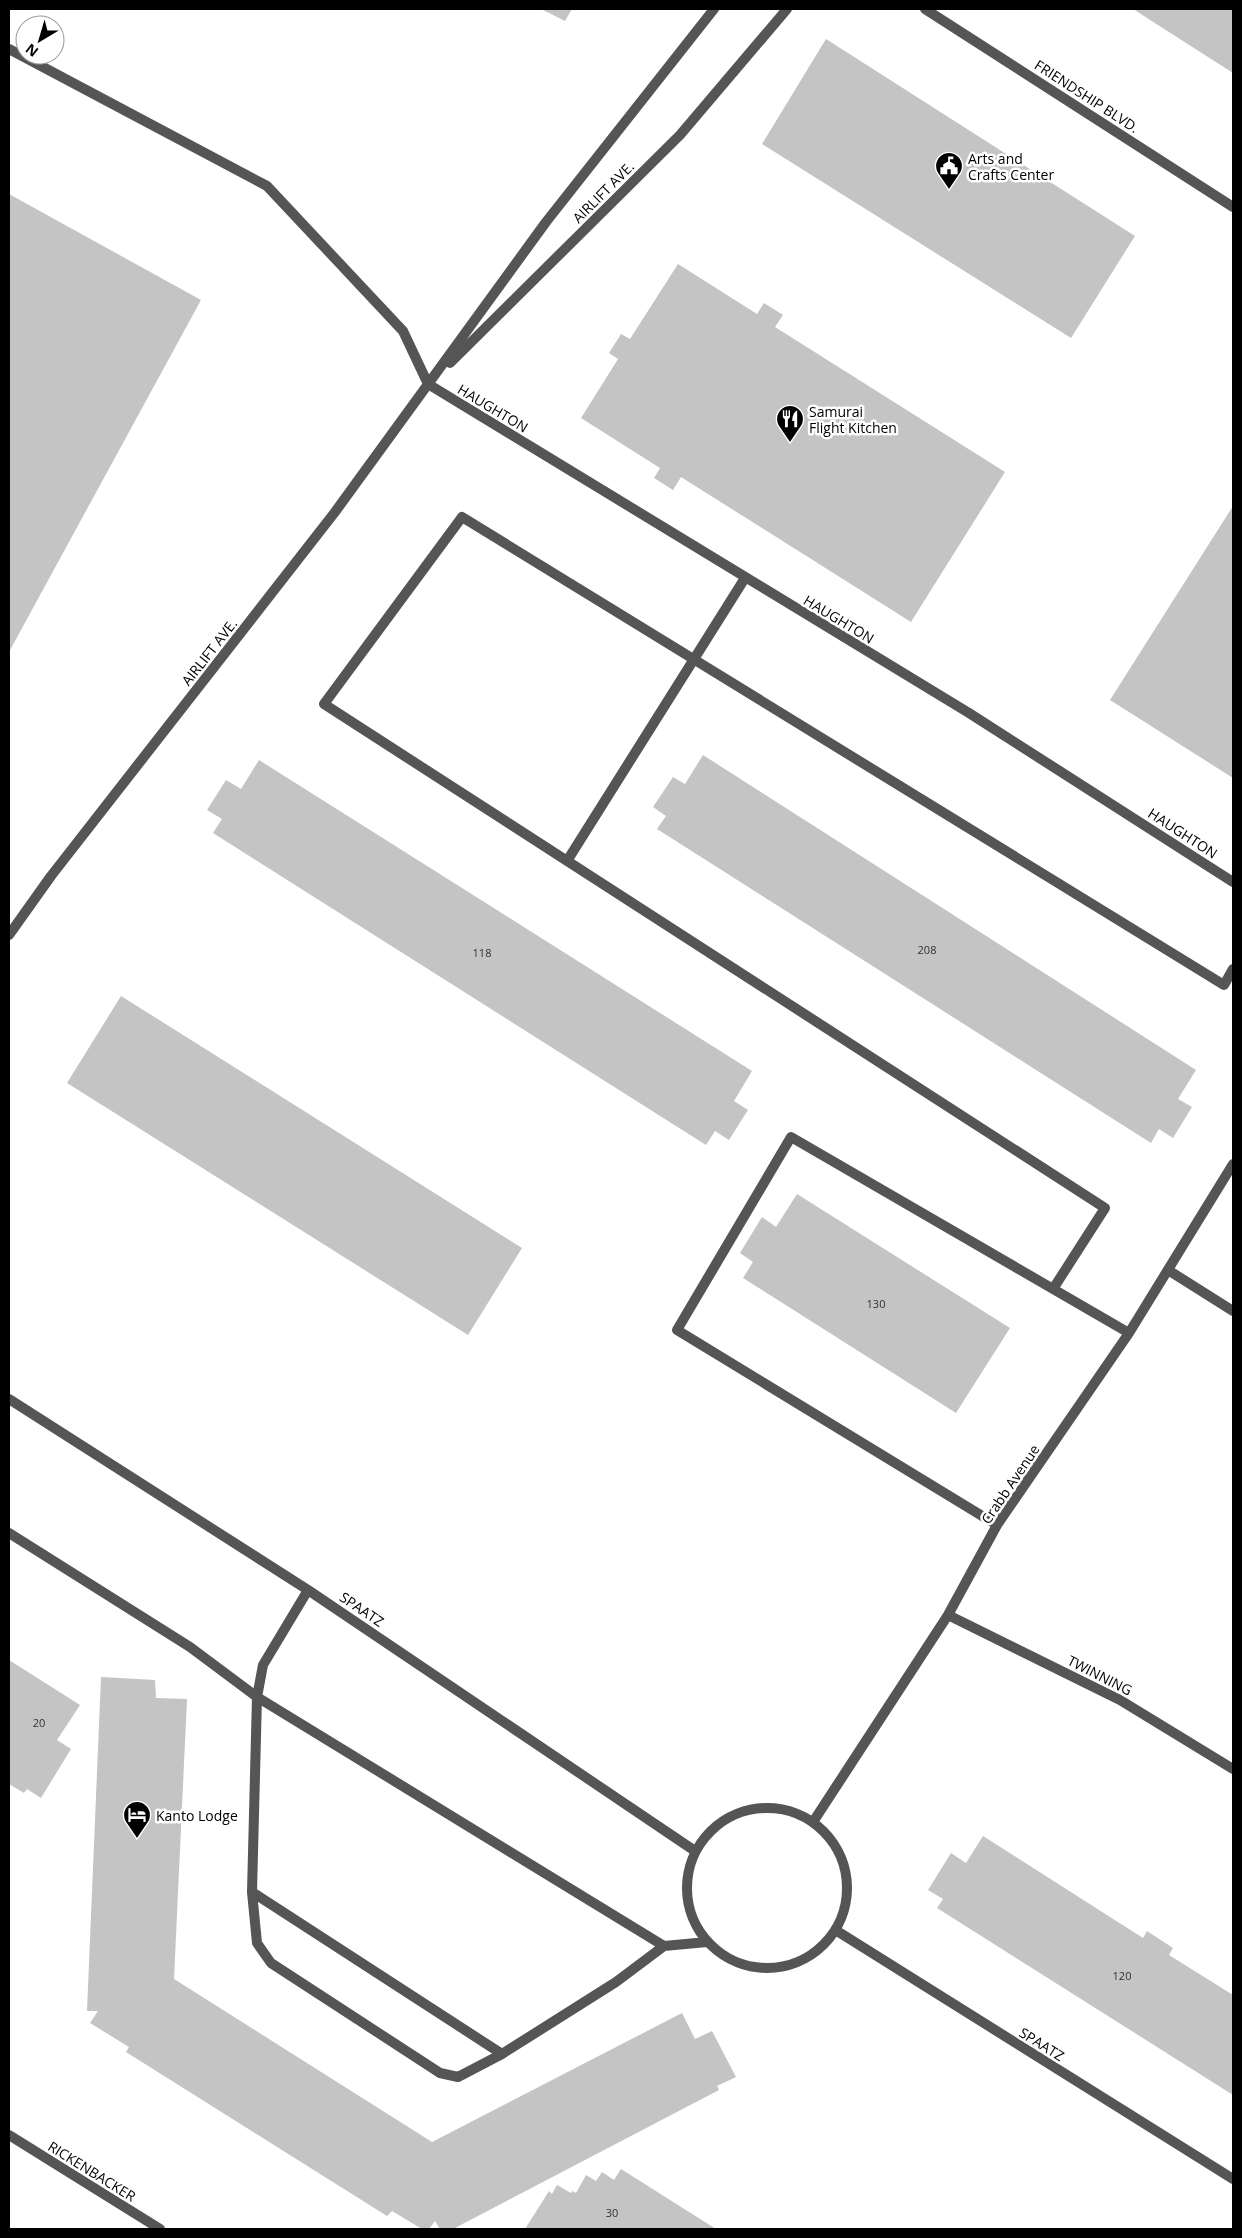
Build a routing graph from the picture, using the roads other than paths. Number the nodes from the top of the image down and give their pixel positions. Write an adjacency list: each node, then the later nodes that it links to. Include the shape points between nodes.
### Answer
1 (714, 9): 6 (street, AIRLIFT AVE., via 546,222)
2 (787, 9): 6 (street, AIRLIFT AVE., via 680,135)
3 (925, 9): 5 (street, FRIENDSHIP BLVD.)
4 (9, 49): 6 (street, via 267,186 403,331)
5 (1233, 207)
6 (428, 384): 7 (street, HAUGHTON); 11 (street, AIRLIFT AVE., via 335,512)
7 (745, 578): 8 (street); 10 (street, HAUGHTON, via 969,713)
8 (693, 659): 9 (street); 9 (street, via 462,517 324,704); 12 (street, via 1224,985)
9 (567, 861): 15 (street, via 1105,1208)
10 (1233, 882)
11 (9, 935)
12 (1233, 970)
13 (1233, 1164): 14 (street, Crabb Avenue)
14 (1168, 1270): 16 (street); 17 (street, Crabb Avenue)
15 (1053, 1289): 17 (street); 19 (street, via 791,1137 677,1330)
16 (1233, 1311)
17 (1129, 1333): 19 (street, Crabb Avenue)
18 (9, 1399): 21 (street, SPAATZ)
19 (997, 1525): 22 (street, Crabb Avenue)
20 (9, 1533): 23 (street, via 190,1647)
21 (308, 1590): 23 (street, via 263,1665); 26 (street, SPAATZ)
22 (948, 1615): 24 (street, TWINNING, via 1120,1700); 25 (street, Crabb Avenue)
23 (257, 1696): 27 (street); 30 (street)
24 (1233, 1769)
25 (813, 1822): 26 (street, via 790,1810 765,1807 740,1812 718,1824); 28 (street, via 831,1838 843,1860 848,1883 846,1908)
26 (695, 1851): 29 (street, via 689,1866 686,1893 692,1919)
27 (252, 1892): 31 (street); 31 (street, via 257,1943 272,1963 440,2073 458,2077)
28 (837, 1930): 29 (street, via 821,1949 800,1963 775,1968 750,1968 726,1958); 33 (street, SPAATZ)
29 (707, 1942): 30 (street)
30 (664, 1946): 31 (street, via 616,1982)
31 (502, 2054)
32 (9, 2135): 34 (street, RICKENBACKER)
33 (1233, 2179)
34 (160, 2229)

